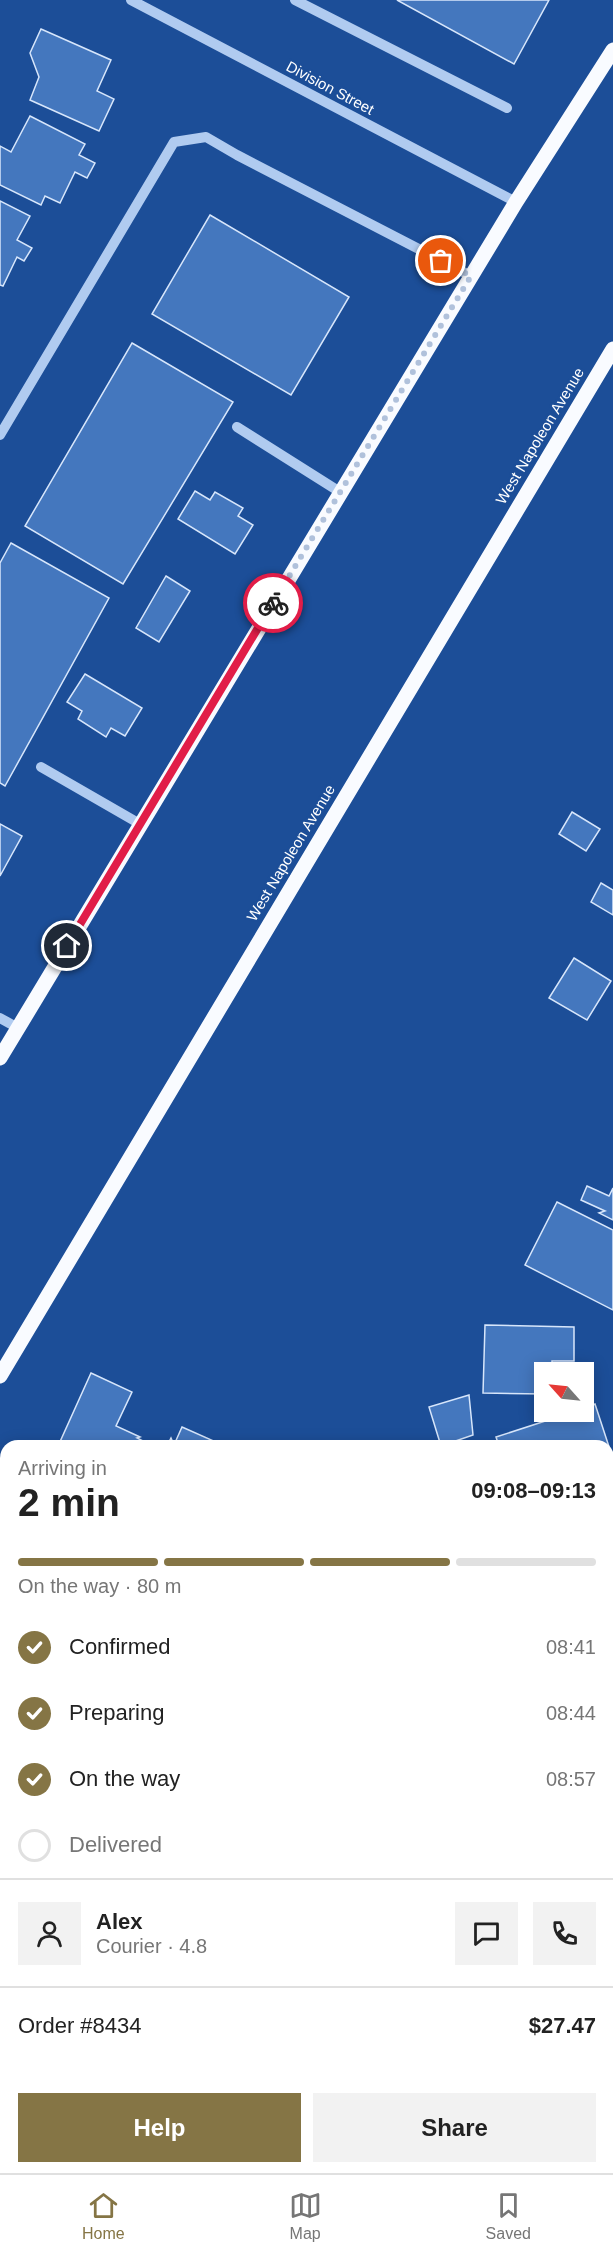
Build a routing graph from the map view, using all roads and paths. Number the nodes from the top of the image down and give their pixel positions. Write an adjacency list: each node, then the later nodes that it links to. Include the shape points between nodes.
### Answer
1 (131, 0): 5 (street, Division Street)
2 (295, 0): 4 (street)
3 (613, 50): 5 (main road)
4 (507, 108)
5 (516, 202): 6 (main road)
6 (471, 276): 9 (street, via 206,137 174,142); 10 (main road)
7 (613, 349): 16 (main road, West Napoleon Avenue)
8 (237, 427): 10 (street)
9 (0, 435)
10 (340, 492): 12 (main road)
11 (41, 767): 12 (street)
12 (140, 824): 14 (main road)
13 (0, 1018): 14 (street)
14 (18, 1028): 15 (main road)
15 (0, 1058)
16 (0, 1376)

